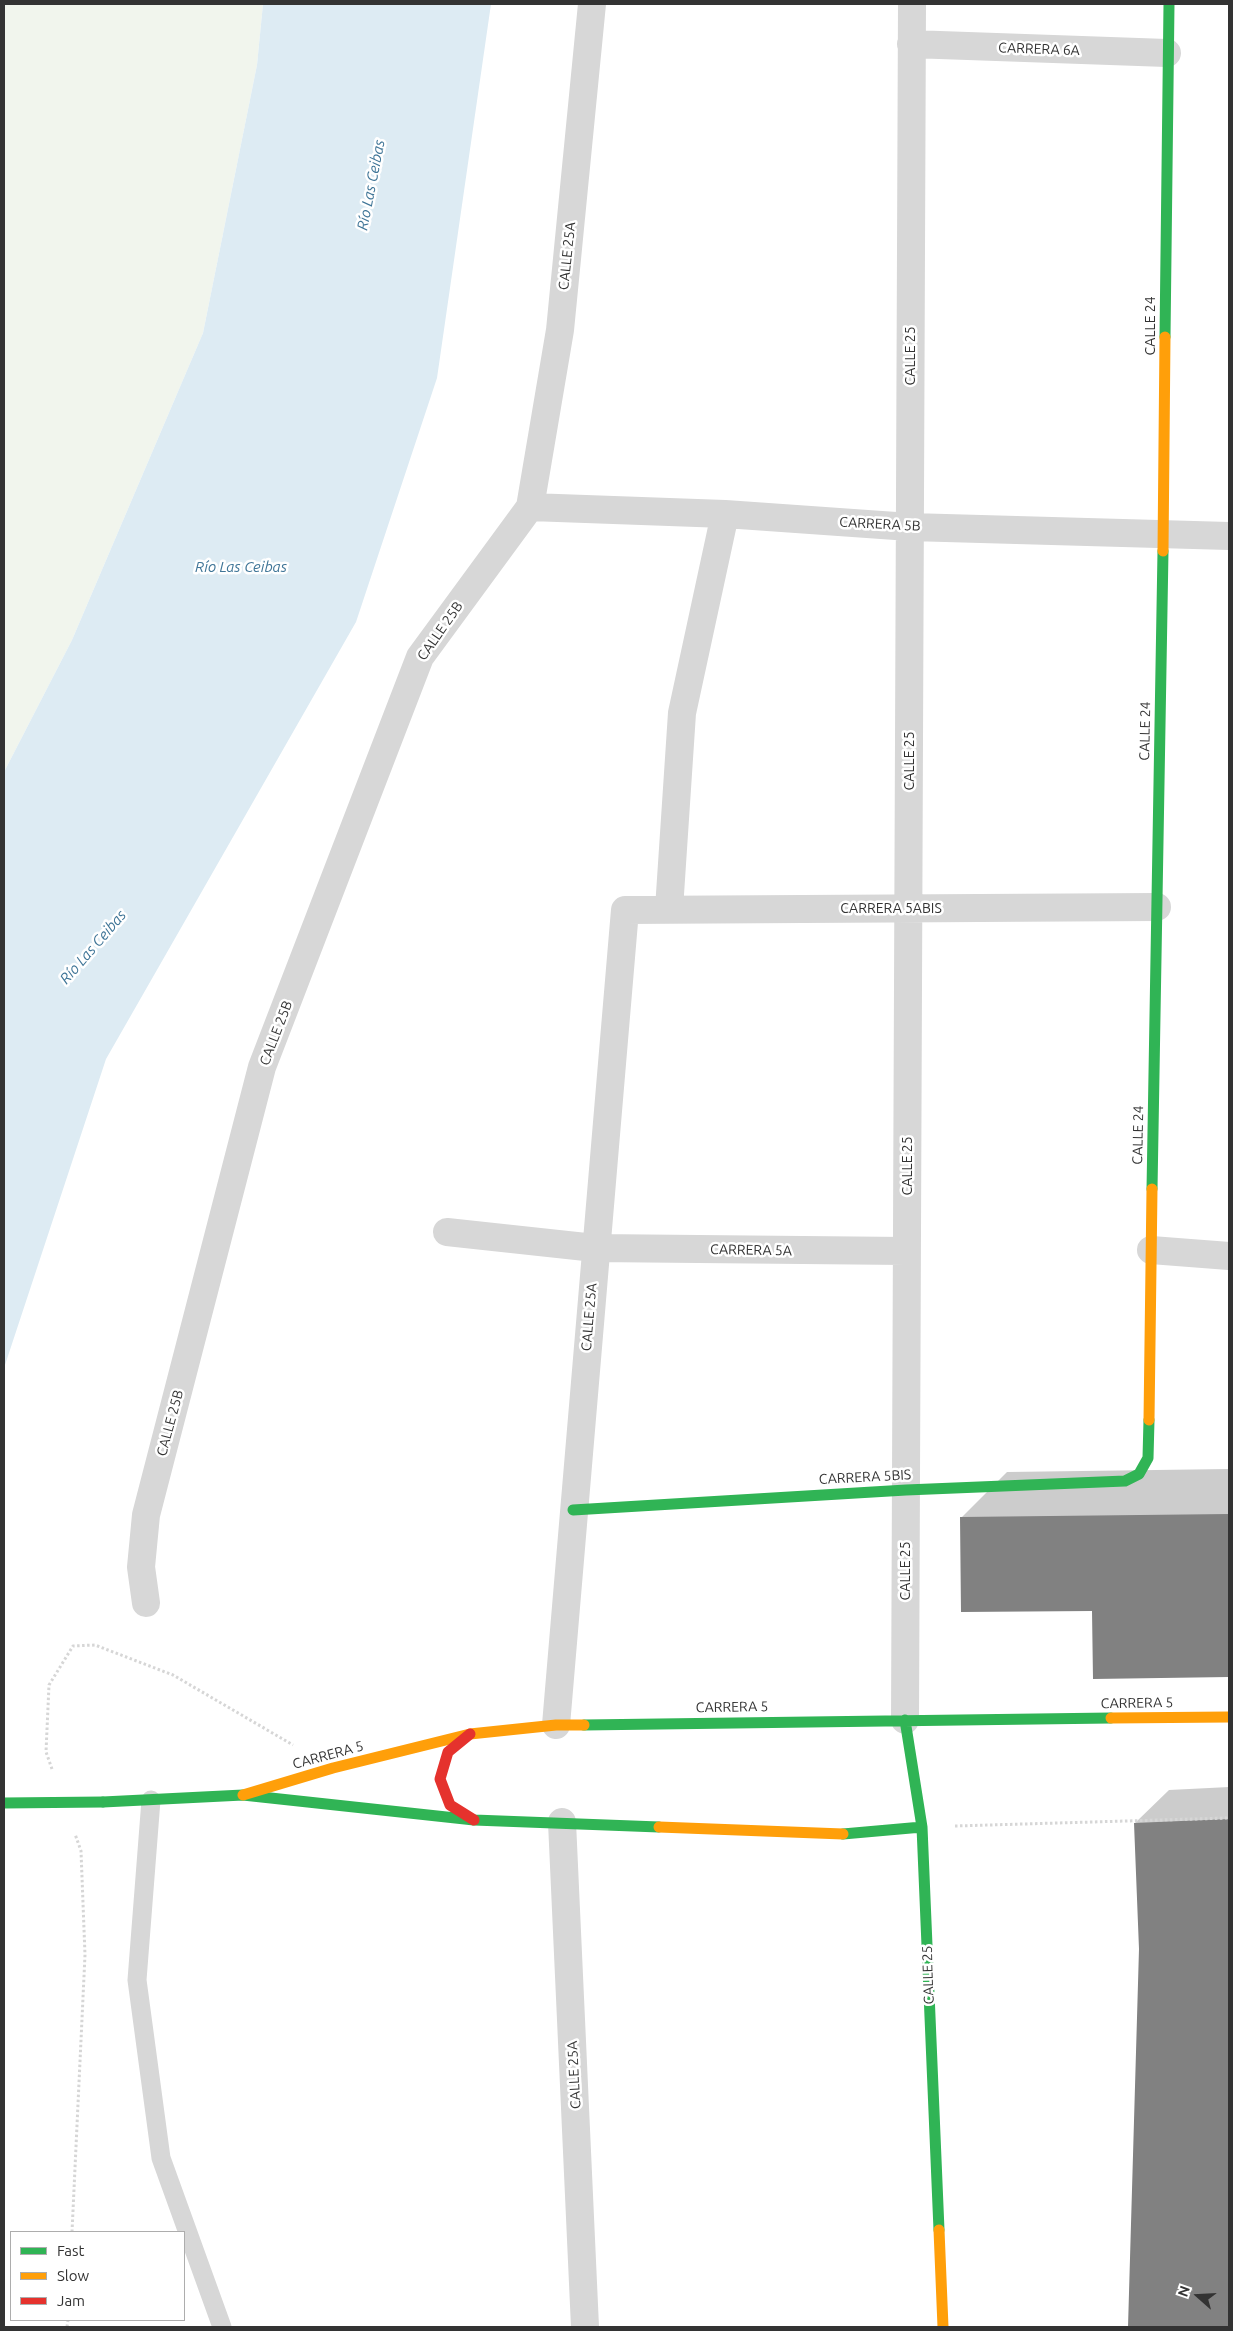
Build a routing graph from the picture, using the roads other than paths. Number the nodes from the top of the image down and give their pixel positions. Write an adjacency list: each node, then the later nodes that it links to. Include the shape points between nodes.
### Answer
1 (592, 4): 6 (street, CALLE 25A, via 560,330)
2 (912, 4): 4 (street, CALLE 25)
3 (1169, 4): 5 (street, CALLE 24)
4 (911, 44): 5 (street, CARRERA 6A); 8 (street, CALLE 25)
5 (1167, 53): 9 (street, CALLE 24)
6 (530, 507): 7 (street, CARRERA 5B); 23 (street, CALLE 25B, via 420,657 262,1067 146,1514 141,1567)
7 (725, 514): 8 (street, CARRERA 5B); 13 (street, via 682,713)
8 (910, 527): 9 (street, CARRERA 5B); 12 (street, CALLE 25)
9 (1163, 534): 10 (street, CARRERA 5B); 11 (street, CALLE 24)
10 (1229, 536)
11 (1157, 907): 12 (street, CARRERA 5ABIS); 17 (street, CALLE 24)
12 (908, 908): 13 (street, CARRERA 5ABIS); 18 (street, CALLE 25)
13 (669, 909): 14 (street, CARRERA 5ABIS)
14 (625, 910): 16 (street, CALLE 25A)
15 (447, 1232): 16 (street, CARRERA 5A)
16 (595, 1248): 18 (street, CARRERA 5A); 22 (street, CALLE 25A)
17 (1151, 1250): 19 (street); 20 (street, CALLE 24)
18 (906, 1251): 21 (street, CALLE 25)
19 (1229, 1256)
20 (1148, 1458): 21 (street, CARRERA 5BIS, via 1139,1474 1125,1481)
21 (906, 1490): 22 (street, CARRERA 5BIS); 25 (street, CALLE 25)
22 (573, 1510): 26 (street, CALLE 25A)
23 (146, 1603)
24 (1229, 1717): 25 (street, CARRERA 5)
25 (905, 1720): 26 (street, CARRERA 5); 33 (street, CALLE 25)
26 (556, 1724): 27 (street, CARRERA 5)
27 (470, 1734): 28 (street, CARRERA 5, via 333,1768); 31 (street, via 448,1752 440,1779 450,1805)
28 (244, 1795): 29 (street, CARRERA 5); 31 (street, CARRERA 5)
29 (152, 1800): 30 (street, CARRERA 5, bridge); 34 (lane, via 137,1980 161,2158)
30 (4, 1803)
31 (474, 1820): 32 (street, CARRERA 5)
32 (562, 1822): 33 (street, CARRERA 5, via 852,1834); 35 (street, CALLE 25A)
33 (922, 1827): 36 (street, CALLE 25)
34 (222, 2327)
35 (585, 2327)
36 (943, 2327)

